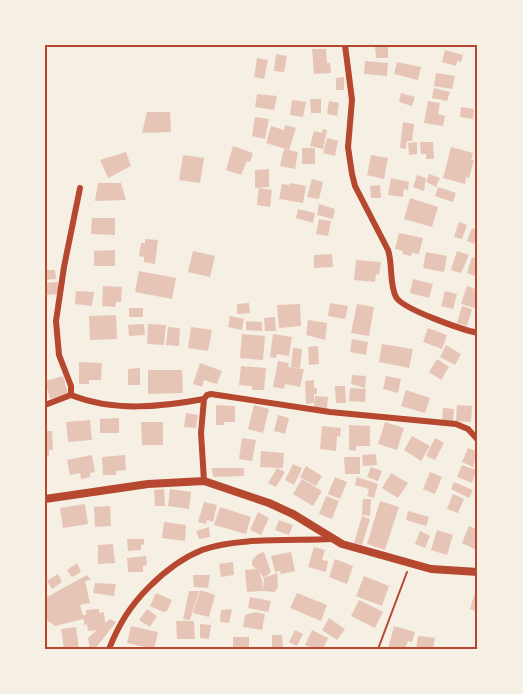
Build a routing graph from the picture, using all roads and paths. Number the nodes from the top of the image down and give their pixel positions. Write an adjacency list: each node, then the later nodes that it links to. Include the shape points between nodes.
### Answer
1 (345, 45): 3 (street, via 351,100 349,161 356,186 392,261 396,297 403,304)
2 (80, 188): 4 (street, via 56,321 59,355)
3 (478, 333)
4 (71, 395): 5 (street, via 97,404 120,405); 6 (street)
5 (204, 399): 7 (street, via 211,394 330,412 456,424 468,429); 8 (street)
6 (45, 405)
7 (478, 440)
8 (204, 481): 9 (street, via 148,484); 10 (street, via 269,503)
9 (45, 500)
10 (332, 539): 11 (street); 13 (street, via 237,543 203,549 170,568 138,598)
11 (410, 563): 12 (street, via 431,569); 14 (path)
12 (478, 572)
13 (109, 649)
14 (378, 649)

